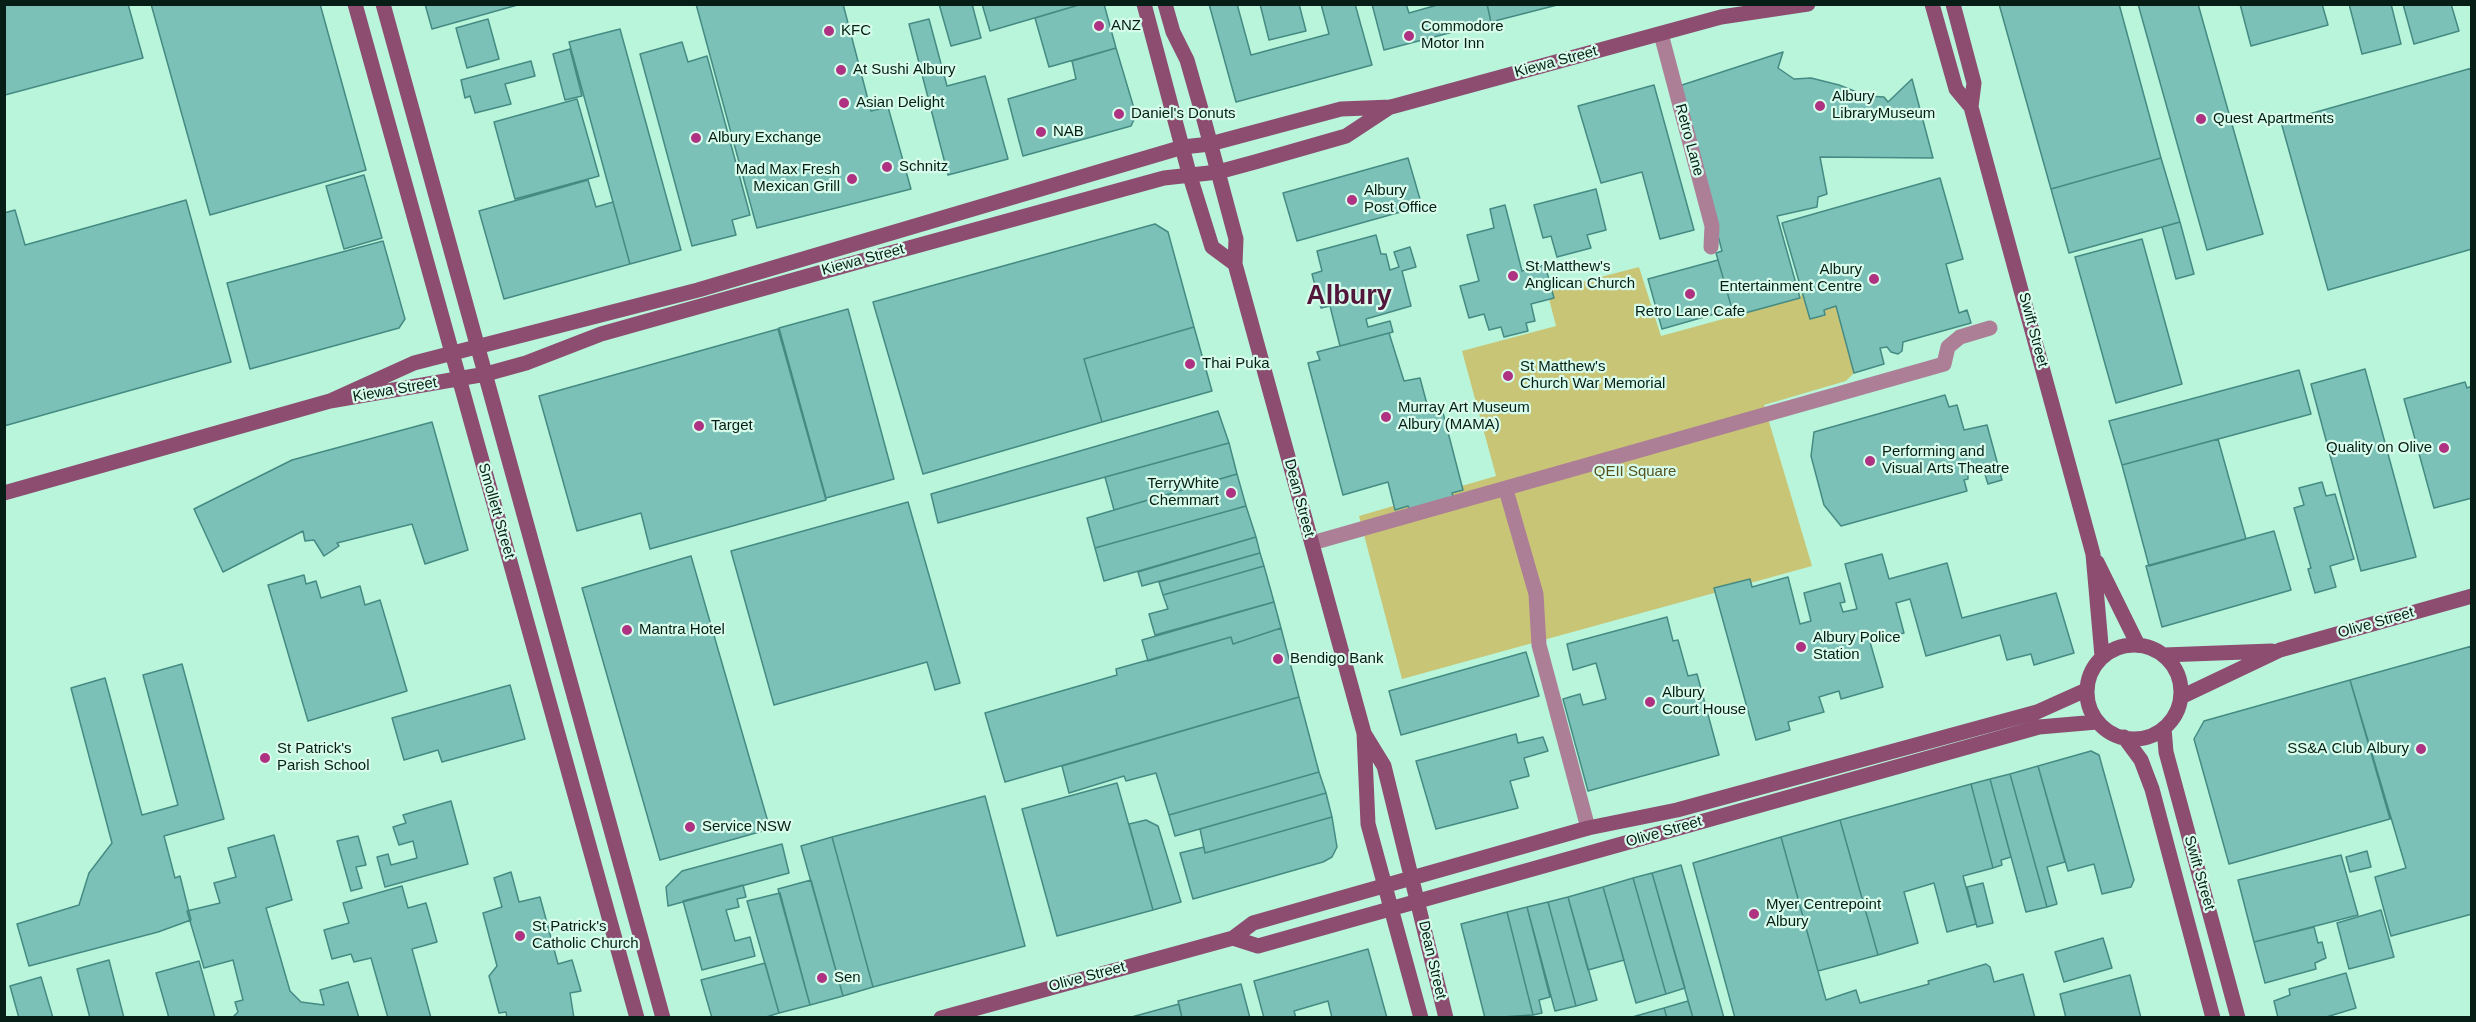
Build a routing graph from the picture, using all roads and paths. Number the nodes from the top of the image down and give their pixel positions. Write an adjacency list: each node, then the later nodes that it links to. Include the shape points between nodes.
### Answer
1 (355, 4): 25 (street, Smollett Street)
2 (383, 4): 24 (street, Smollett Street)
3 (1144, 4): 14 (street)
4 (1165, 4): 13 (street, Dean Street, via 1187,60)
5 (1747, 4): 9 (street, Kiewa Street)
6 (1808, 4): 9 (street, Kiewa Street)
7 (1932, 4): 12 (street, Swift Street, via 1956,89)
8 (1953, 4): 12 (street, Swift Street, via 1974,83)
9 (1719, 11): 10 (street, Kiewa Street)
10 (1661, 34): 11 (street, Kiewa Street); 19 (street, Retro Lane, via 1712,226)
11 (1391, 107): 13 (street, Kiewa Street, via 1341,109); 15 (street, Kiewa Street, via 1346,136)
12 (1971, 107): 32 (street, Swift Street)
13 (1210, 144): 14 (street, Kiewa Street); 15 (street, Dean Street)
14 (1183, 147): 16 (street); 17 (street, Kiewa Street)
15 (1218, 172): 16 (street, Kiewa Street); 20 (street, Dean Street, via 1236,239)
16 (1189, 173): 18 (street, Kiewa Street); 20 (street, via 1212,247)
17 (1029, 192): 18 (street); 21 (street, Kiewa Street)
18 (1035, 213): 22 (street, Kiewa Street)
19 (1712, 246)
20 (1234, 264): 31 (street, Dean Street)
21 (698, 290): 22 (street); 24 (street, Kiewa Street)
22 (702, 305): 26 (street, Kiewa Street, via 601,334)
23 (1990, 328): 29 (street, via 1960,337 1948,347 1944,364)
24 (478, 346): 25 (street, Kiewa Street); 26 (street, Smollett Street)
25 (454, 353): 27 (street, Smollett Street); 28 (street, Kiewa Street, via 414,363)
26 (486, 374): 27 (street, Kiewa Street); 48 (street, Smollett Street)
27 (460, 377): 28 (street, Kiewa Street); 50 (street, Smollett Street)
28 (330, 401): 30 (street, Kiewa Street)
29 (1506, 489): 31 (street); 46 (street, via 1536,594 1539,645)
30 (4, 492)
31 (1312, 543): 42 (street, Dean Street)
32 (2093, 554): 34 (street, Swift Street); 37 (street, Swift Street)
33 (2472, 596): 35 (street, Olive Street)
34 (2138, 645): 36 (street); 37 (street, via 2114,649)
35 (2280, 650): 36 (street, Olive Street); 39 (street, Olive Street)
36 (2164, 655): 39 (street, via 2177,675)
37 (2102, 656): 38 (street, via 2091,671)
38 (2086, 690): 40 (street); 44 (street, Olive Street, via 2037,712)
39 (2181, 698): 41 (street, via 2175,715)
40 (2097, 722): 43 (street); 45 (street, Olive Street, via 2039,727)
41 (2164, 728): 43 (street, via 2146,738); 60 (street, Swift Street, via 2174,786)
42 (1364, 733): 47 (street, Dean Street, via 1383,766); 49 (street, Dean Street, via 1368,824)
43 (2124, 737): 59 (street, Swift Street, via 2141,760 2152,789)
44 (1770, 784): 45 (street); 46 (street, Olive Street, via 1677,810)
45 (1774, 801): 51 (street, Olive Street)
46 (1588, 828): 47 (street, Olive Street)
47 (1412, 877): 49 (street, Olive Street); 51 (street, Dean Street)
48 (624, 880): 50 (street); 55 (street, Smollett Street)
49 (1383, 886): 52 (street, Dean Street); 53 (street, Olive Street, via 1253,923)
50 (600, 887): 54 (street, Smollett Street)
51 (1419, 902): 52 (street, Olive Street); 58 (street, Dean Street)
52 (1390, 910): 53 (street, Olive Street, via 1258,946); 57 (street, Dean Street)
53 (1233, 938): 56 (street, Olive Street)
54 (637, 1017)
55 (663, 1017)
56 (941, 1017)
57 (1420, 1017)
58 (1446, 1017)
59 (2213, 1017)
60 (2238, 1017)

